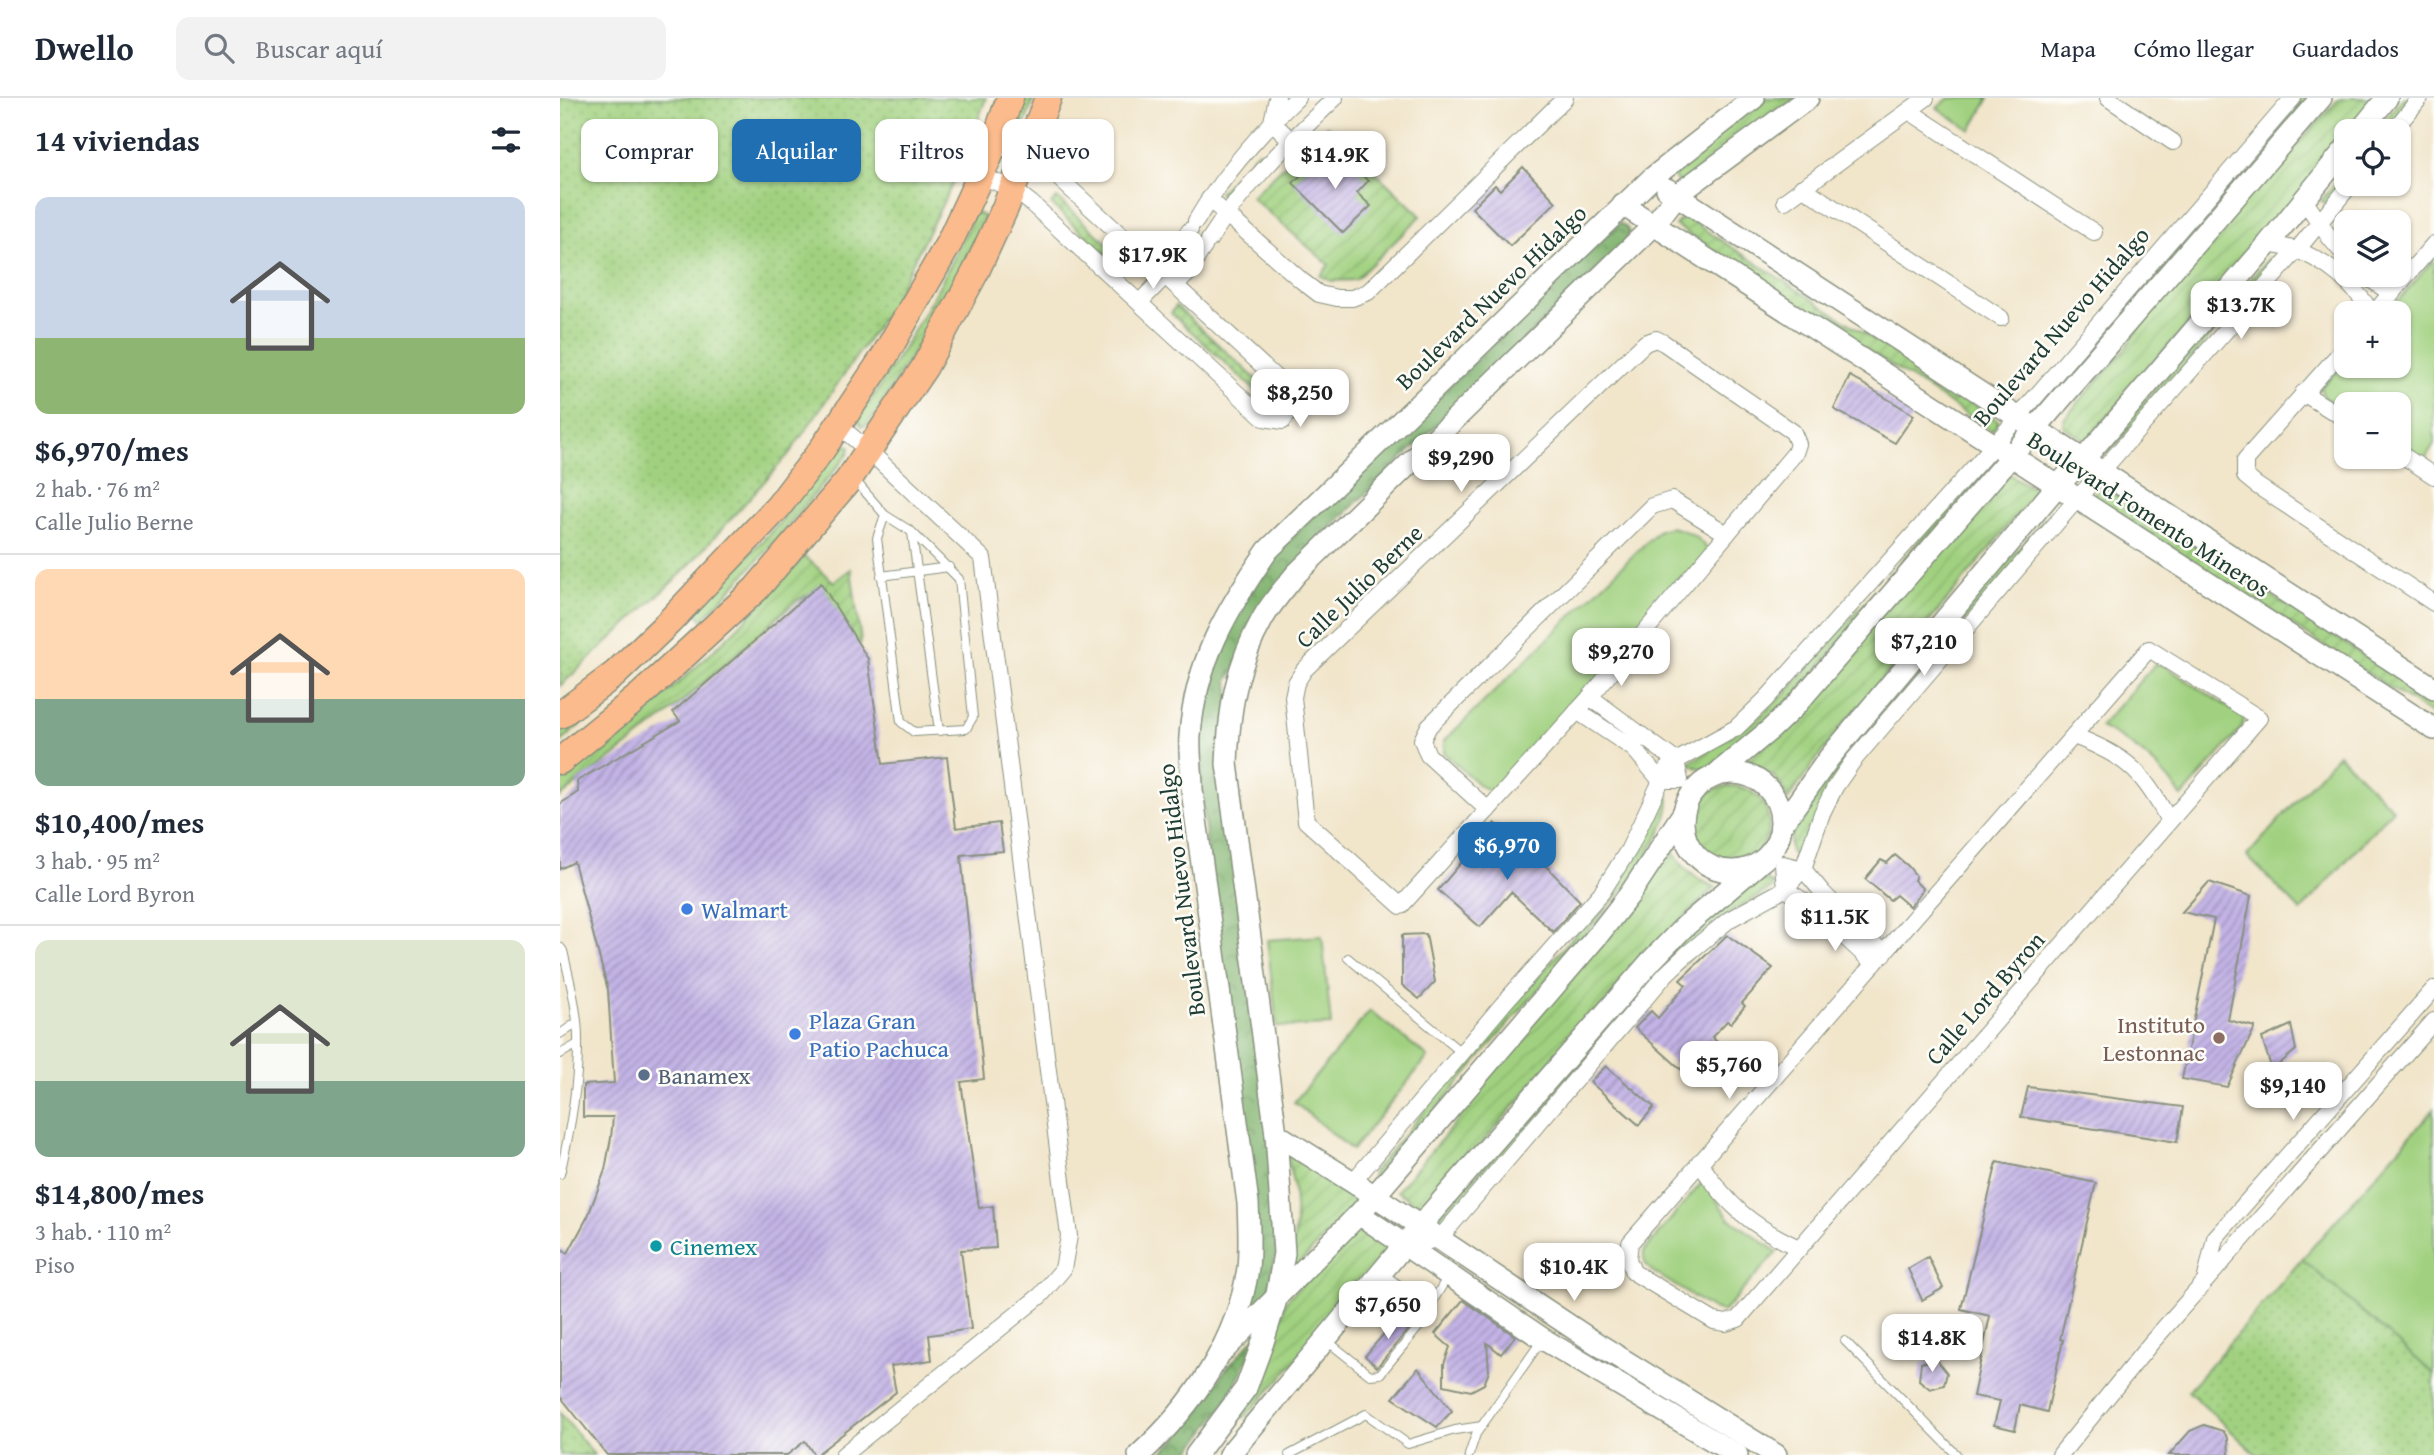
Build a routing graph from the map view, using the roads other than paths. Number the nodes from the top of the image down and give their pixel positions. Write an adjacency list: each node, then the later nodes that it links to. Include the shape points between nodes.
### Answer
1 (1010, 98): 22 (main road)
2 (1048, 98): 16 (main road)
3 (1277, 98): 19 (street)
4 (1297, 98): 19 (street)
5 (1335, 98): 20 (street)
6 (1564, 98): 39 (street, via 1368,292 1352,298 1319,293)
7 (1754, 98): 27 (street, Boulevard Nuevo Hidalgo)
8 (1808, 98): 33 (street, Boulevard Nuevo Hidalgo)
9 (1926, 98): 15 (street)
10 (2108, 98): 21 (street)
11 (2293, 98): 57 (street, Boulevard Nuevo Hidalgo)
12 (2320, 98): 59 (street, Boulevard Nuevo Hidalgo)
13 (2386, 98): 17 (street)
14 (2420, 98): 18 (street)
15 (1909, 111): 31 (street); 42 (street)
16 (1040, 119)
17 (2369, 119)
18 (2403, 119)
19 (1272, 122): 20 (street); 35 (street)
20 (1291, 140): 39 (street)
21 (2173, 142)
22 (994, 144): 23 (street); 24 (main road)
23 (1002, 147)
24 (988, 159)
25 (2334, 164): 36 (street)
26 (988, 179): 32 (street)
27 (1651, 179): 33 (street, Boulevard Fomento Mineros); 38 (street, Boulevard Nuevo Hidalgo)
28 (978, 182): 58 (main road, via 926,286)
29 (1016, 182): 32 (main road)
30 (1064, 182): 47 (street)
31 (1802, 187): 37 (street); 53 (street)
32 (1013, 189): 52 (street); 61 (main road, via 924,368)
33 (1677, 195): 41 (street, Boulevard Nuevo Hidalgo); 57 (street, Boulevard Fomento Mineros)
34 (2341, 196): 40 (street)
35 (1209, 199): 39 (street); 47 (street, via 1182,242 1162,260)
36 (2304, 200): 40 (street); 44 (street)
37 (1786, 201)
38 (1623, 205): 41 (street, Boulevard Fomento Mineros); 129 (street, Boulevard Nuevo Hidalgo, via 1268,550 1239,590 1207,653 1190,738 1192,790 1249,1226 1248,1268)
39 (1226, 213): 47 (street, via 1183,279)
40 (2319, 223): 43 (street); 46 (street)
41 (1653, 226): 60 (street, Boulevard Fomento Mineros); 111 (street, Boulevard Nuevo Hidalgo, via 1296,574 1265,615 1247,649 1236,681 1227,764)
42 (2094, 232)
43 (2334, 242)
44 (2269, 244): 46 (street); 64 (street)
45 (2434, 244): 49 (street)
46 (2297, 250): 50 (street, via 2341,277); 66 (street)
47 (1164, 276): 52 (street); 52 (street, via 1290,391 1292,407 1283,421 1264,418)
48 (2382, 287): 49 (street)
49 (2392, 294): 51 (street)
50 (2364, 301)
51 (2385, 301)
52 (1140, 302)
53 (2001, 318)
54 (2334, 359): 55 (street)
55 (2303, 393): 56 (street); 76 (street, via 2245,460 2245,476)
56 (2334, 413)
57 (2016, 416): 59 (street, Boulevard Fomento Mineros); 60 (street, Boulevard Nuevo Hidalgo)
58 (838, 425): 61 (street); 77 (main road, via 778,507)
59 (2035, 428): 62 (street, Boulevard Nuevo Hidalgo); 64 (street, Boulevard Fomento Mineros)
60 (1994, 445): 62 (street, Boulevard Fomento Mineros); 88 (street, Boulevard Nuevo Hidalgo, via 1766,699 1736,728)
61 (869, 451): 67 (main road); 132 (street, via 983,558 1069,1236 1063,1269 1041,1295)
62 (2012, 457): 68 (street, Boulevard Fomento Mineros); 89 (street, Boulevard Nuevo Hidalgo, via 1795,706)
63 (2411, 459): 65 (street)
64 (2083, 460): 66 (street, Boulevard Fomento Mineros); 68 (street)
65 (2432, 469)
66 (2101, 472): 69 (street); 79 (street, Boulevard Fomento Mineros)
67 (852, 475): 70 (lane); 78 (main road, via 756,589)
68 (2057, 486): 69 (street, Boulevard Fomento Mineros); 95 (street, via 1829,758)
69 (2077, 499): 83 (street, Boulevard Fomento Mineros); 97 (street, via 1853,761 1822,813)
70 (886, 515): 71 (lane); 75 (lane, via 877,538)
71 (912, 532): 73 (lane); 74 (lane)
72 (1727, 534): 80 (street, Calle Julio Berne); 92 (street, via 1672,500 1652,506 1429,726 1422,740 1428,755); 92 (street, Calle Julio Berne, via 1798,444 1793,432 1656,339 1645,343 1304,670 1293,696 1306,821 1401,906)
73 (949, 567): 74 (lane); 84 (lane, via 959,579 973,717 966,729)
74 (918, 572): 75 (lane); 84 (lane)
75 (881, 576): 84 (lane, via 901,722 914,732)
76 (2434, 603)
77 (648, 642): 78 (main road); 82 (main road, via 615,674)
78 (670, 667): 87 (main road)
79 (2434, 688)
80 (1590, 697): 81 (street, Calle Julio Berne); 86 (street)
81 (1577, 711): 86 (street); 92 (street, Calle Julio Berne)
82 (560, 715)
83 (2434, 729)
84 (939, 731)
85 (2074, 736): 94 (street, via 2105,748 2132,767 2154,792); 94 (street, Calle Lord Byron, via 2149,649 2259,718); 103 (street, Calle Lord Byron)
86 (1639, 743): 88 (street); 90 (street)
87 (560, 761)
88 (1676, 761): 90 (street, Boulevard Nuevo Hidalgo); 91 (street)
89 (1713, 777): 91 (street); 95 (street, via 1740,774 1765,786 1779,808)
90 (1660, 780): 91 (street); 109 (street, Boulevard Nuevo Hidalgo, via 1629,849 1602,892)
91 (1687, 785): 93 (street)
92 (1488, 810)
93 (1684, 812): 96 (street, via 1686,840 1703,862 1730,871); 115 (street, Boulevard Nuevo Hidalgo, via 1598,934)
94 (2169, 821): 120 (street, Calle Lord Byron)
95 (1781, 826): 96 (street)
96 (1770, 860): 97 (street); 98 (street); 117 (street, via 1683,928 1651,961)
97 (1803, 869): 98 (street); 99 (street)
98 (1784, 889): 100 (street); 118 (street, via 1730,919 1666,974)
99 (1823, 893): 100 (street); 103 (street)
100 (1810, 905): 103 (street)
101 (560, 947): 106 (lane, via 573,990)
102 (1348, 958): 109 (lane)
103 (1879, 959): 112 (street, Calle Lord Byron)
104 (2434, 989): 123 (street, via 2215,1238)
105 (2434, 1020): 123 (street)
106 (576, 1023): 107 (lane); 108 (lane)
107 (560, 1034)
108 (578, 1044): 110 (lane); 113 (lane, via 571,1127)
109 (1462, 1053): 114 (street, Boulevard Nuevo Hidalgo)
110 (560, 1054)
111 (1276, 1134): 114 (street); 124 (street, Boulevard Nuevo Hidalgo, via 1284,1253)
112 (1699, 1162): 120 (street, via 1741,1214 1768,1234); 120 (street, Calle Lord Byron, via 1630,1243 1628,1259 1633,1272 1714,1321 1726,1323 1738,1319)
113 (560, 1174)
114 (1352, 1183): 115 (street)
115 (1375, 1196): 116 (street, Boulevard Nuevo Hidalgo); 117 (street)
116 (1359, 1214): 119 (street); 124 (street, Boulevard Nuevo Hidalgo)
117 (1420, 1226): 118 (street); 119 (street)
118 (1439, 1239): 119 (street); 138 (street)
119 (1405, 1246): 121 (street); 122 (street)
120 (1799, 1248)
121 (1382, 1274): 125 (lane); 127 (street)
122 (1448, 1275): 125 (lane); 126 (street)
123 (2206, 1281): 140 (street)
124 (1276, 1300): 129 (street, Boulevard Nuevo Hidalgo); 131 (street, Boulevard Nuevo Hidalgo, via 1246,1388)
125 (1430, 1306): 127 (lane, via 1422,1323 1380,1374 1370,1375)
126 (1543, 1339): 130 (lane); 137 (street)
127 (1326, 1340): 134 (street)
128 (1844, 1341): 139 (lane)
129 (1219, 1354): 133 (street, Boulevard Nuevo Hidalgo, via 1188,1405)
130 (1482, 1426): 135 (lane, via 1408,1444 1366,1414); 136 (lane)
131 (1206, 1452)
132 (843, 1455)
133 (1139, 1455)
134 (1229, 1455)
135 (1289, 1455)
136 (1469, 1455)
137 (1737, 1455)
138 (1776, 1455)
139 (1957, 1455)
140 (2060, 1455)

